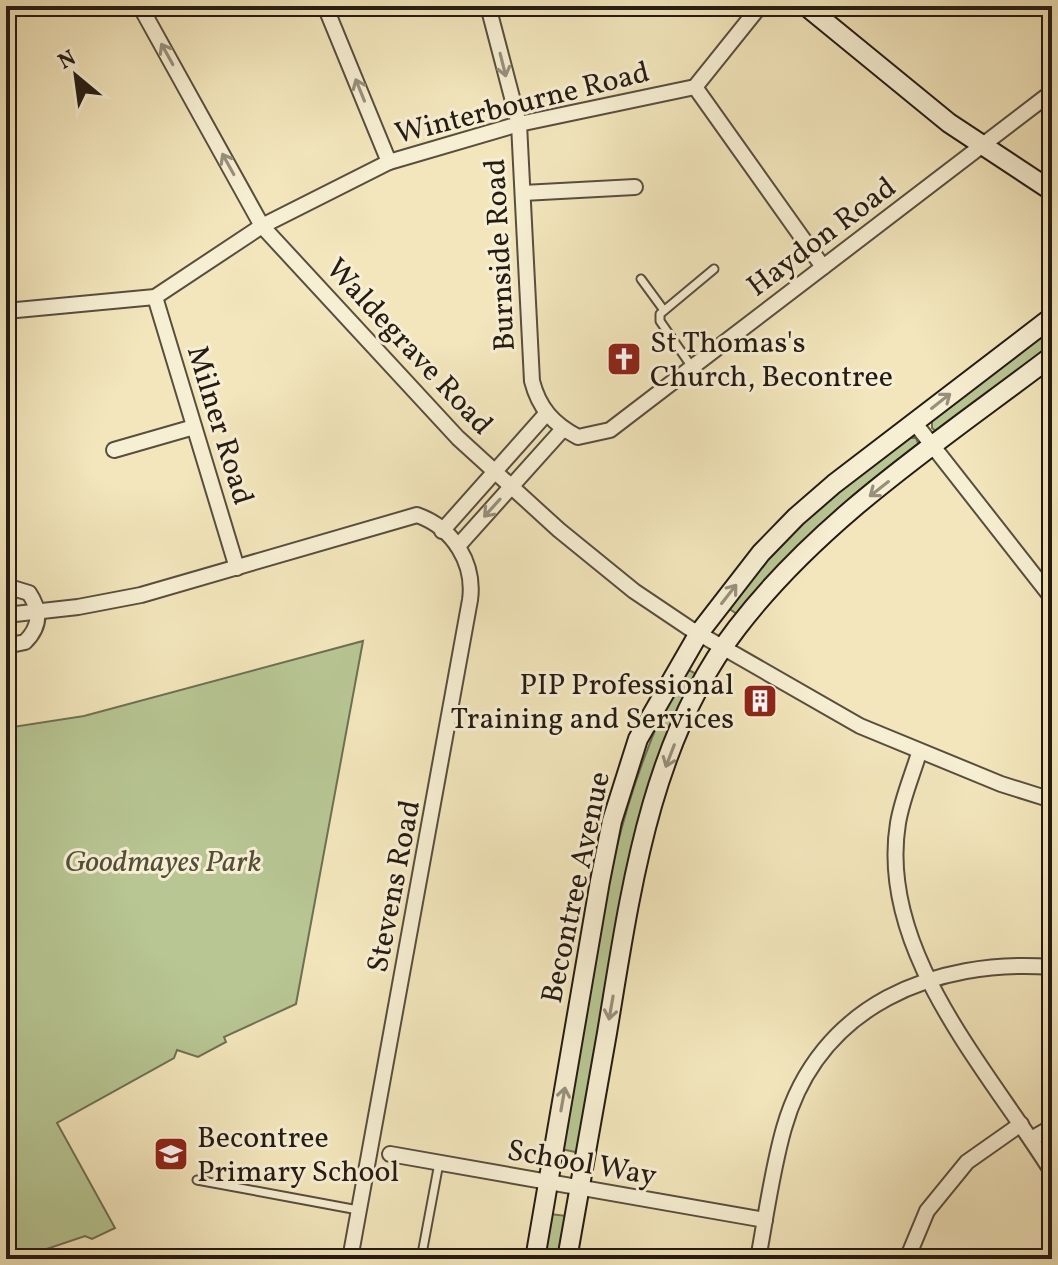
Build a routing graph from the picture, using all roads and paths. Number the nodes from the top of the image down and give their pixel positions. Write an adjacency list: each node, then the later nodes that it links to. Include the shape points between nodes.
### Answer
1 (140, 6): 14 (street, Waldegrave Road, one-way to 1)
2 (325, 6): 10 (street, one-way to 2)
3 (488, 6): 8 (street, Burnside Road, one-way to 8)
4 (760, 6): 6 (street, Winterbourne Road)
5 (806, 6): 9 (street)
6 (695, 87): 8 (street, Winterbourne Road); 15 (street)
7 (1052, 92): 9 (street, Haydon Road)
8 (519, 124): 10 (street, Winterbourne Road); 13 (street, Burnside Road)
9 (982, 145): 12 (street); 15 (street, Haydon Road)
10 (389, 162): 14 (street, Winterbourne Road)
11 (635, 187): 13 (street)
12 (1052, 191)
13 (523, 193): 24 (street, Burnside Road, via 532,381)
14 (262, 226): 18 (street, Winterbourne Road); 31 (street, Waldegrave Road, via 404,382)
15 (823, 267): 23 (street, Haydon Road)
16 (714, 269): 19 (lane)
17 (641, 279): 19 (lane)
18 (155, 297): 20 (street, Winterbourne Road); 26 (street, Milner Road)
19 (663, 309): 23 (lane, via 660,321)
20 (6, 311)
21 (1052, 317): 25 (street, Becontree Avenue, one-way to 21)
22 (1052, 356): 29 (street, Becontree Avenue)
23 (692, 367): 28 (street, Haydon Road, via 610,430)
24 (546, 414): 27 (street, Burnside Road); 31 (street)
25 (914, 422): 29 (street); 40 (street, Becontree Avenue, one-way to 25, via 796,517)
26 (194, 427): 30 (street); 35 (street, Milner Road)
27 (563, 429): 28 (street, Burnside Road); 32 (street)
28 (578, 437)
29 (934, 447): 37 (street); 42 (street, Becontree Avenue, one-way to 42, via 839,520 784,574)
30 (114, 450)
31 (495, 471): 32 (street, Waldegrave Road); 33 (street)
32 (511, 486): 34 (street, one-way to 34); 40 (street, Waldegrave Road, via 634,591)
33 (442, 531): 34 (street, Stevens Road); 35 (street, via 417,515)
34 (458, 546): 56 (street, Stevens Road, via 472,571 472,585)
35 (237, 568): 38 (street, via 141,595)
36 (6, 586): 38 (street, via 29,593)
37 (1052, 598)
38 (38, 611): 39 (street); 41 (street, via 34,632 25,642)
39 (6, 615)
40 (699, 633): 42 (street, Waldegrave Road); 54 (street, Becontree Avenue, one-way to 40, via 612,821 638,739)
41 (6, 646)
42 (723, 648): 43 (street, Waldegrave Road, via 860,726); 55 (street, Becontree Avenue, one-way to 55, via 672,748 645,829)
43 (919, 753): 44 (street, Waldegrave Road); 46 (street, via 898,822 895,855 899,908)
44 (1052, 800)
45 (1052, 967): 46 (street, via 983,966)
46 (927, 979): 47 (street); 57 (street, via 857,1018 813,1066 784,1126)
47 (1021, 1124): 49 (street); 65 (street, via 967,1162 927,1211)
48 (1052, 1127): 49 (street)
49 (1031, 1139): 52 (street)
50 (390, 1154): 51 (street, School Way)
51 (439, 1163): 54 (street, School Way); 61 (lane)
52 (1052, 1172)
53 (197, 1180): 56 (lane)
54 (548, 1184): 55 (street, School Way); 62 (street, Becontree Avenue)
55 (581, 1187): 57 (street, School Way); 63 (street, Becontree Avenue)
56 (358, 1210): 60 (street, Stevens Road)
57 (765, 1220): 64 (street)
58 (45, 1259): 59 (street)
59 (81, 1259)
60 (350, 1259)
61 (421, 1259)
62 (535, 1259)
63 (567, 1259)
64 (758, 1259)
65 (907, 1259)

